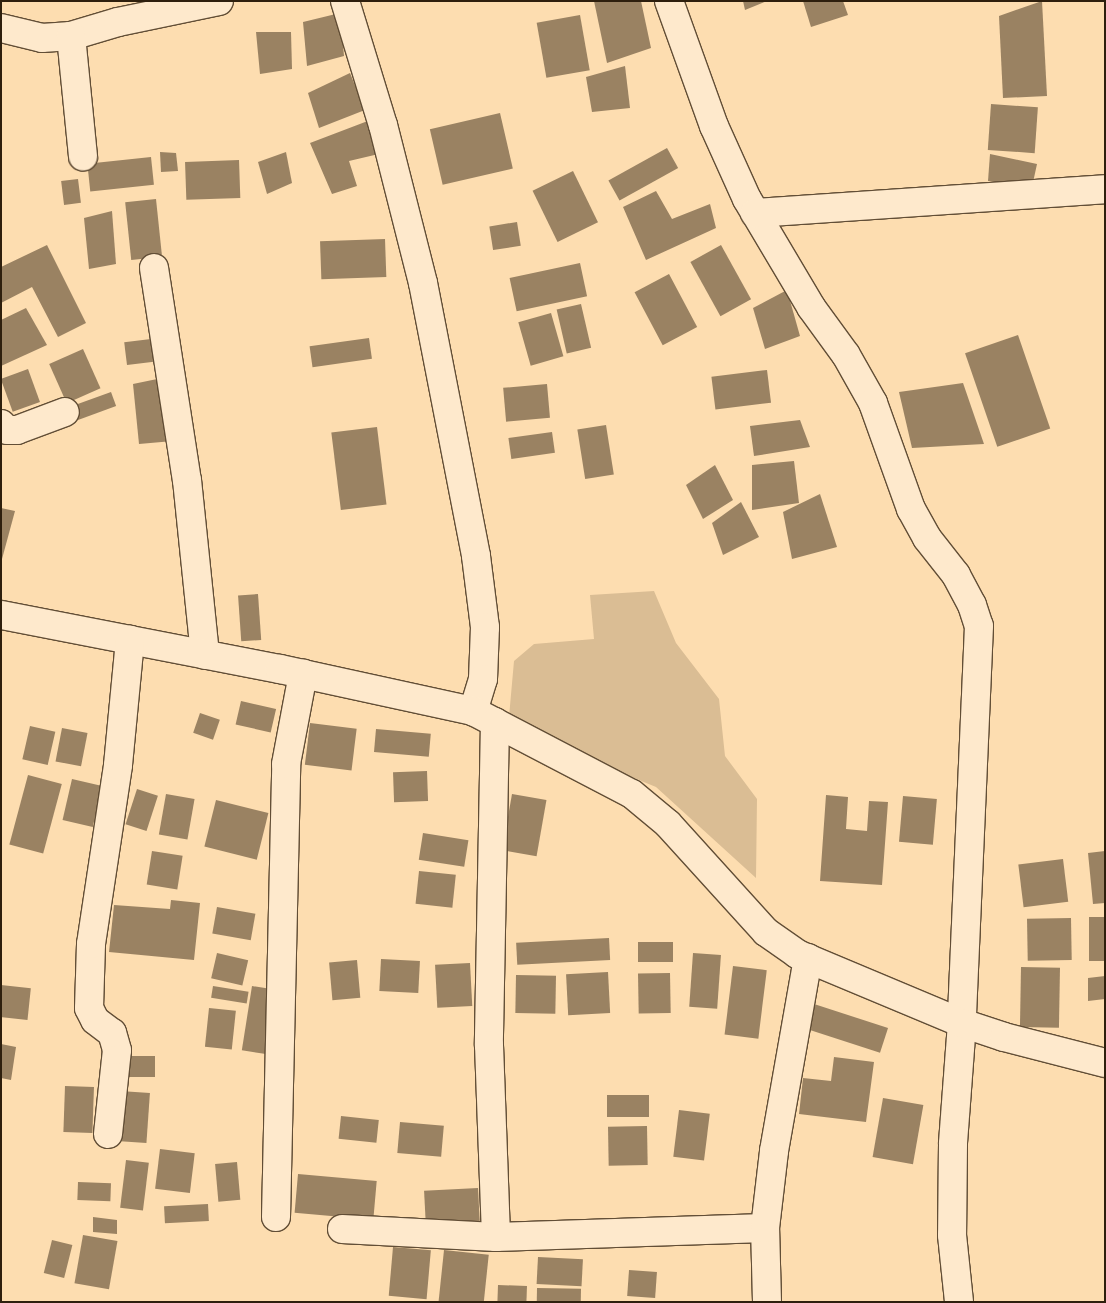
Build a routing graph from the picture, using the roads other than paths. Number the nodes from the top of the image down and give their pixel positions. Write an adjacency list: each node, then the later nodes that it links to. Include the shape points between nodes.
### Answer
1 (218, 1): 5 (street, via 118,22)
2 (345, 1): 16 (street, via 383,124 423,283 476,556 485,627)
3 (669, 1): 8 (street, via 714,126)
4 (1, 28): 5 (street, via 42,38)
5 (71, 36): 6 (street)
6 (83, 156)
7 (1105, 189): 8 (street)
8 (755, 213): 18 (street, via 873,403 911,509 927,538 956,575 972,604 979,626)
9 (154, 268): 14 (street, via 187,480)
10 (65, 412): 11 (street, via 17,430 7,430)
11 (1, 424)
12 (1, 615): 13 (street)
13 (130, 640): 14 (street); 20 (street, via 118,765 91,944 88,1008 95,1020 112,1033 117,1050)
14 (205, 655): 15 (street)
15 (303, 674): 16 (street); 21 (street, via 286,764)
16 (484, 716): 17 (street, via 632,794 668,824 766,932); 24 (street, via 489,1045)
17 (808, 958): 18 (street); 22 (street, via 774,1151)
18 (962, 1023): 19 (street); 26 (street, via 953,1144 952,1234)
19 (1105, 1063)
20 (108, 1134)
21 (276, 1217)
22 (765, 1228): 24 (street); 25 (street)
23 (342, 1229): 24 (street)
24 (496, 1237)
25 (767, 1302)
26 (959, 1302)

